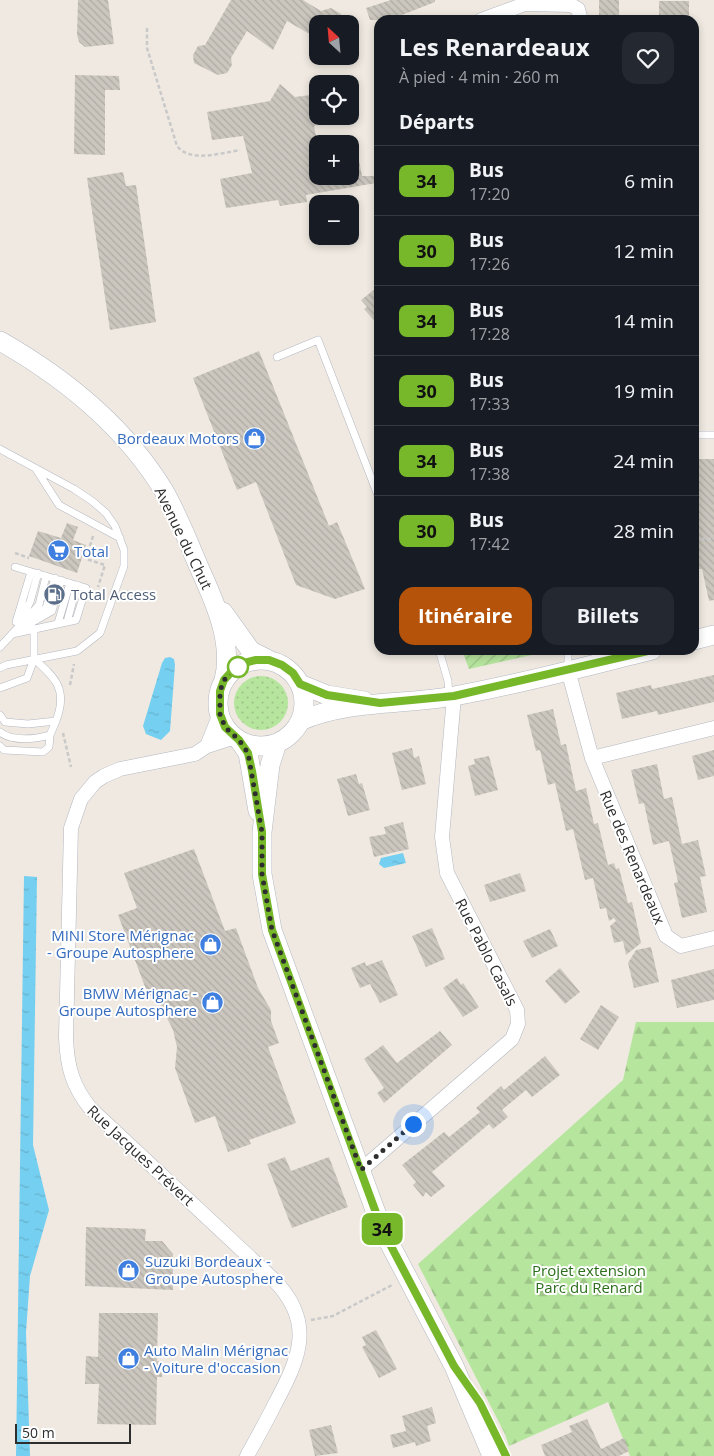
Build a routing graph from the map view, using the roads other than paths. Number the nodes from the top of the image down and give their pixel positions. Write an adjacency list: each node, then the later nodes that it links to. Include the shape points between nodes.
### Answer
1 (525, 2): 2 (street); 3 (street, via 571,5 578,9)
2 (493, 15)
3 (580, 15)
4 (0, 341): 17 (street, Avenue du Chut, via 81,395 124,439 164,492)
5 (276, 357): 10 (lane, via 318,340)
6 (699, 436): 7 (lane)
7 (714, 436)
8 (0, 449): 9 (lane)
9 (35, 468): 11 (lane, via 92,501 106,513); 11 (lane, via 59,505)
10 (374, 485)
11 (120, 538): 27 (lane, via 124,566 100,633 77,651)
12 (15, 567): 13 (lane)
13 (35, 573): 14 (lane); 20 (lane, via 30,602)
14 (46, 576): 15 (lane); 20 (lane, via 38,605)
15 (58, 580): 16 (lane); 20 (lane, via 46,608)
16 (74, 584): 18 (lane); 18 (lane, via 86,588 76,620)
17 (212, 597): 28 (street, Avenue du Chut, via 251,651); 31 (street, Avenue du Chut, via 225,640 228,665)
18 (58, 624): 19 (lane)
19 (34, 629): 20 (lane); 27 (lane)
20 (12, 634): 23 (lane)
21 (714, 635): 22 (street)
22 (699, 639)
23 (0, 647)
24 (440, 655): 34 (lane)
25 (568, 655): 30 (lane)
26 (631, 655): 30 (street)
27 (34, 659): 29 (lane); 33 (lane, via 27,678); 38 (lane, via 52,675 62,695)
28 (269, 660): 31 (street, via 244,663); 32 (street, via 293,673)
29 (0, 668)
30 (568, 670): 34 (street); 47 (street, Rue des Renardeaux)
31 (224, 680): 36 (street, via 218,702)
32 (300, 684): 35 (street, via 327,695); 39 (street, via 304,706)
33 (0, 688)
34 (451, 696): 35 (street); 50 (street, Rue Pablo Casals, via 442,837 447,873 517,1010 518,1024 512,1039)
35 (380, 703): 39 (street)
36 (220, 714): 43 (street, via 225,727); 46 (street)
37 (0, 715): 38 (lane, via 5,722)
38 (56, 721): 42 (lane)
39 (300, 721): 44 (street, via 289,736)
40 (714, 728): 47 (street)
41 (0, 732): 42 (lane, via 6,737 38,739)
42 (50, 735): 45 (lane, via 49,747 43,752 4,750)
43 (237, 738): 44 (street, via 251,745); 46 (street, Rue Jacques Prévert); 48 (street, via 248,753)
44 (277, 743): 48 (street, via 270,765)
45 (0, 746)
46 (208, 746): 52 (street, Rue Jacques Prévert, via 188,756 134,766 104,776 88,790 75,810 70,828 66,1037 68,1070 74,1086 91,1109 284,1291 299,1321 300,1338 294,1366)
47 (592, 758): 49 (street, Rue des Renardeaux, via 666,936 681,946)
48 (262, 832): 50 (street, via 262,874 272,930)
49 (714, 938)
50 (361, 1170): 51 (street, via 382,1229)
51 (454, 1366): 53 (street); 54 (street, via 480,1403)
52 (247, 1456)
53 (492, 1456)
54 (506, 1456)

